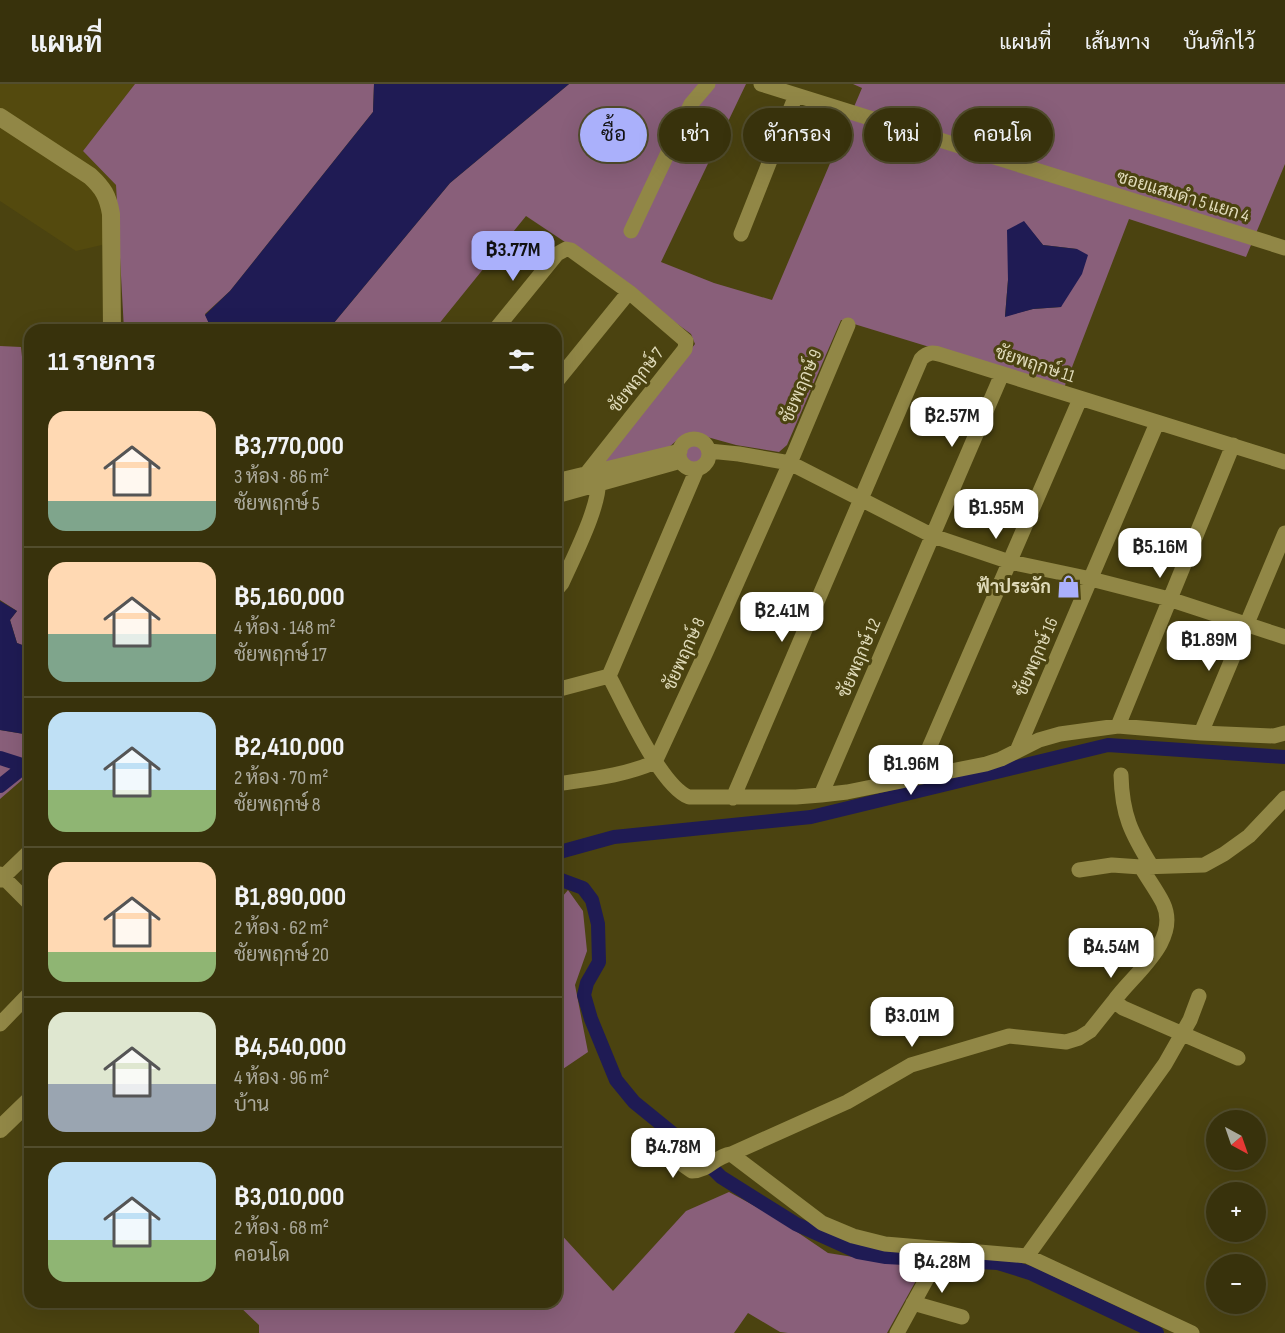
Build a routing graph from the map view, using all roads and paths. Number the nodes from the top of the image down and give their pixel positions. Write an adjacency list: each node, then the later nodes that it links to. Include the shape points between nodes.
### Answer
1 (708, 84): 5 (street, via 691,104)
2 (761, 84): 3 (street, ซอยแสมดำ 5 แยก 4)
3 (796, 95): 6 (street); 7 (street, ซอยแสมดำ 5 แยก 4)
4 (0, 117): 9 (street, via 90,176 108,197)
5 (632, 231)
6 (741, 234)
7 (1285, 248)
8 (628, 292): 10 (street, via 566,249 557,254); 12 (street); 22 (street, ชัยพฤกษ์ 7, via 684,336 686,345)
9 (112, 324)
10 (500, 324)
11 (848, 325): 20 (street, ชัยพฤกษ์ 9)
12 (562, 374)
13 (1002, 374): 14 (street, ชัยพฤกษ์ 11); 25 (street, ชัยพฤกษ์ 11, via 933,352 926,354); 27 (street, ชัยพฤกษ์ 12)
14 (1080, 399): 15 (street, ชัยพฤกษ์ 11); 28 (street)
15 (1157, 423): 16 (street, ชัยพฤกษ์ 11); 29 (street, ชัยพฤกษ์ 16)
16 (1233, 446): 19 (street, ชัยพฤกษ์ 11); 31 (street)
17 (709, 451): 18 (street, via 704,442 695,439 685,442); 20 (street); 21 (street, via 708,461)
18 (681, 456): 21 (street, via 685,466); 22 (street)
19 (1285, 462)
20 (790, 463): 25 (street); 40 (street, ชัยพฤกษ์ 8)
21 (697, 469): 34 (street)
22 (595, 476): 23 (street); 24 (street); 30 (street, via 592,512)
23 (562, 481)
24 (562, 493)
25 (861, 501): 27 (street); 45 (street)
26 (1285, 533): 32 (street)
27 (933, 536): 28 (street); 44 (street, ชัยพฤกษ์ 12)
28 (1010, 562): 29 (street); 42 (street)
29 (1091, 579): 31 (street); 39 (street, ชัยพฤกษ์ 16)
30 (562, 583)
31 (1169, 599): 32 (street); 36 (street)
32 (1247, 623): 33 (street); 37 (street)
33 (1285, 637)
34 (609, 676): 35 (street); 40 (street)
35 (562, 688)
36 (1118, 726): 37 (street); 39 (street, via 1066,732)
37 (1201, 733): 38 (street)
38 (1285, 733)
39 (1017, 751): 42 (street, via 993,762)
40 (655, 762): 43 (street, via 638,770); 45 (street, via 681,794)
41 (1121, 775): 48 (street, via 1128,825)
42 (916, 778): 44 (street)
43 (562, 783)
44 (821, 795): 45 (street)
45 (733, 798)
46 (1285, 798): 48 (street, via 1249,836 1203,865)
47 (24, 856): 50 (street)
48 (1147, 867): 49 (street, via 1112,865); 54 (street, via 1164,905 1165,934)
49 (1079, 870)
50 (1, 877): 51 (street)
51 (24, 898)
52 (1199, 996): 56 (street)
53 (24, 999): 55 (street)
54 (1114, 1001): 56 (street); 61 (street, via 1090,1031 1079,1038 1066,1042 1010,1035 911,1065 847,1102)
55 (0, 1024)
56 (1183, 1034): 57 (street); 62 (street)
57 (1238, 1058)
58 (24, 1106): 59 (street)
59 (0, 1130)
60 (649, 1141): 61 (street, via 692,1171 706,1169)
61 (725, 1155): 63 (street, via 822,1222 853,1236)
62 (1027, 1256): 63 (street); 67 (street)
63 (939, 1257): 64 (street)
64 (913, 1302): 65 (street); 66 (street)
65 (962, 1317)
66 (897, 1333)
67 (1192, 1333)

